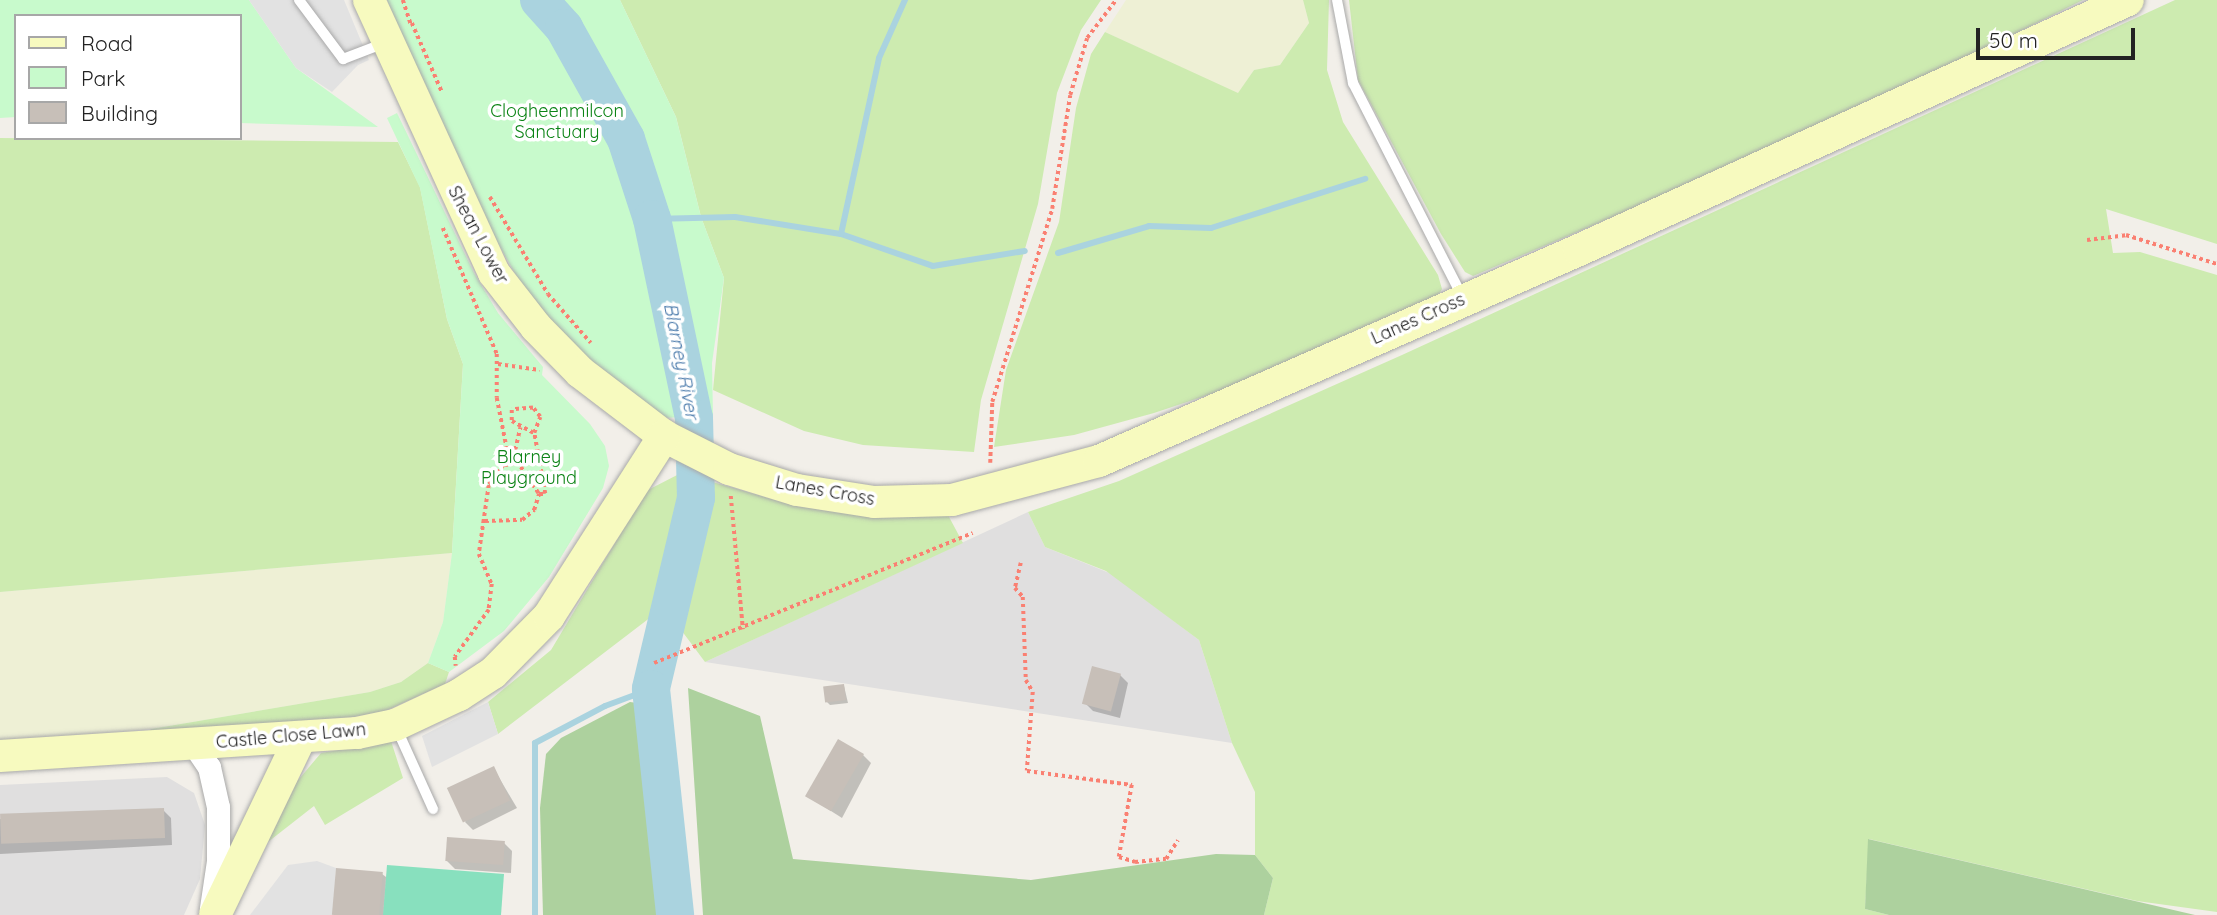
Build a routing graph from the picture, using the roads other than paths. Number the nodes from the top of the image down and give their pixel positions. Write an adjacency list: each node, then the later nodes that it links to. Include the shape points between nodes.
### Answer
1 (299, 0): 5 (lane, via 343,59)
2 (369, 0): 5 (street, Shean Lower)
3 (1337, 0): 6 (lane, via 1353,83)
4 (2128, 0): 6 (street, Lanes Cross, via 1579,250)
5 (387, 42): 7 (street, Shean Lower, via 494,273 536,327)
6 (1463, 298): 8 (street, Lanes Cross, via 1099,461 952,500 874,502 730,478)
7 (628, 411): 8 (street, Shean Lower); 9 (street, via 639,428)
8 (674, 442): 9 (street, Castle Close Lawn)
9 (639, 478): 10 (street, Castle Close Lawn, via 549,617 493,673)
10 (395, 725): 11 (street, Castle Close Lawn); 14 (lane)
11 (300, 738): 12 (street, Castle Close Lawn); 15 (street)
12 (194, 745): 13 (street, Castle Close Lawn); 15 (street, via 209,767 218,807)
13 (0, 756)
14 (432, 809)
15 (212, 915)

